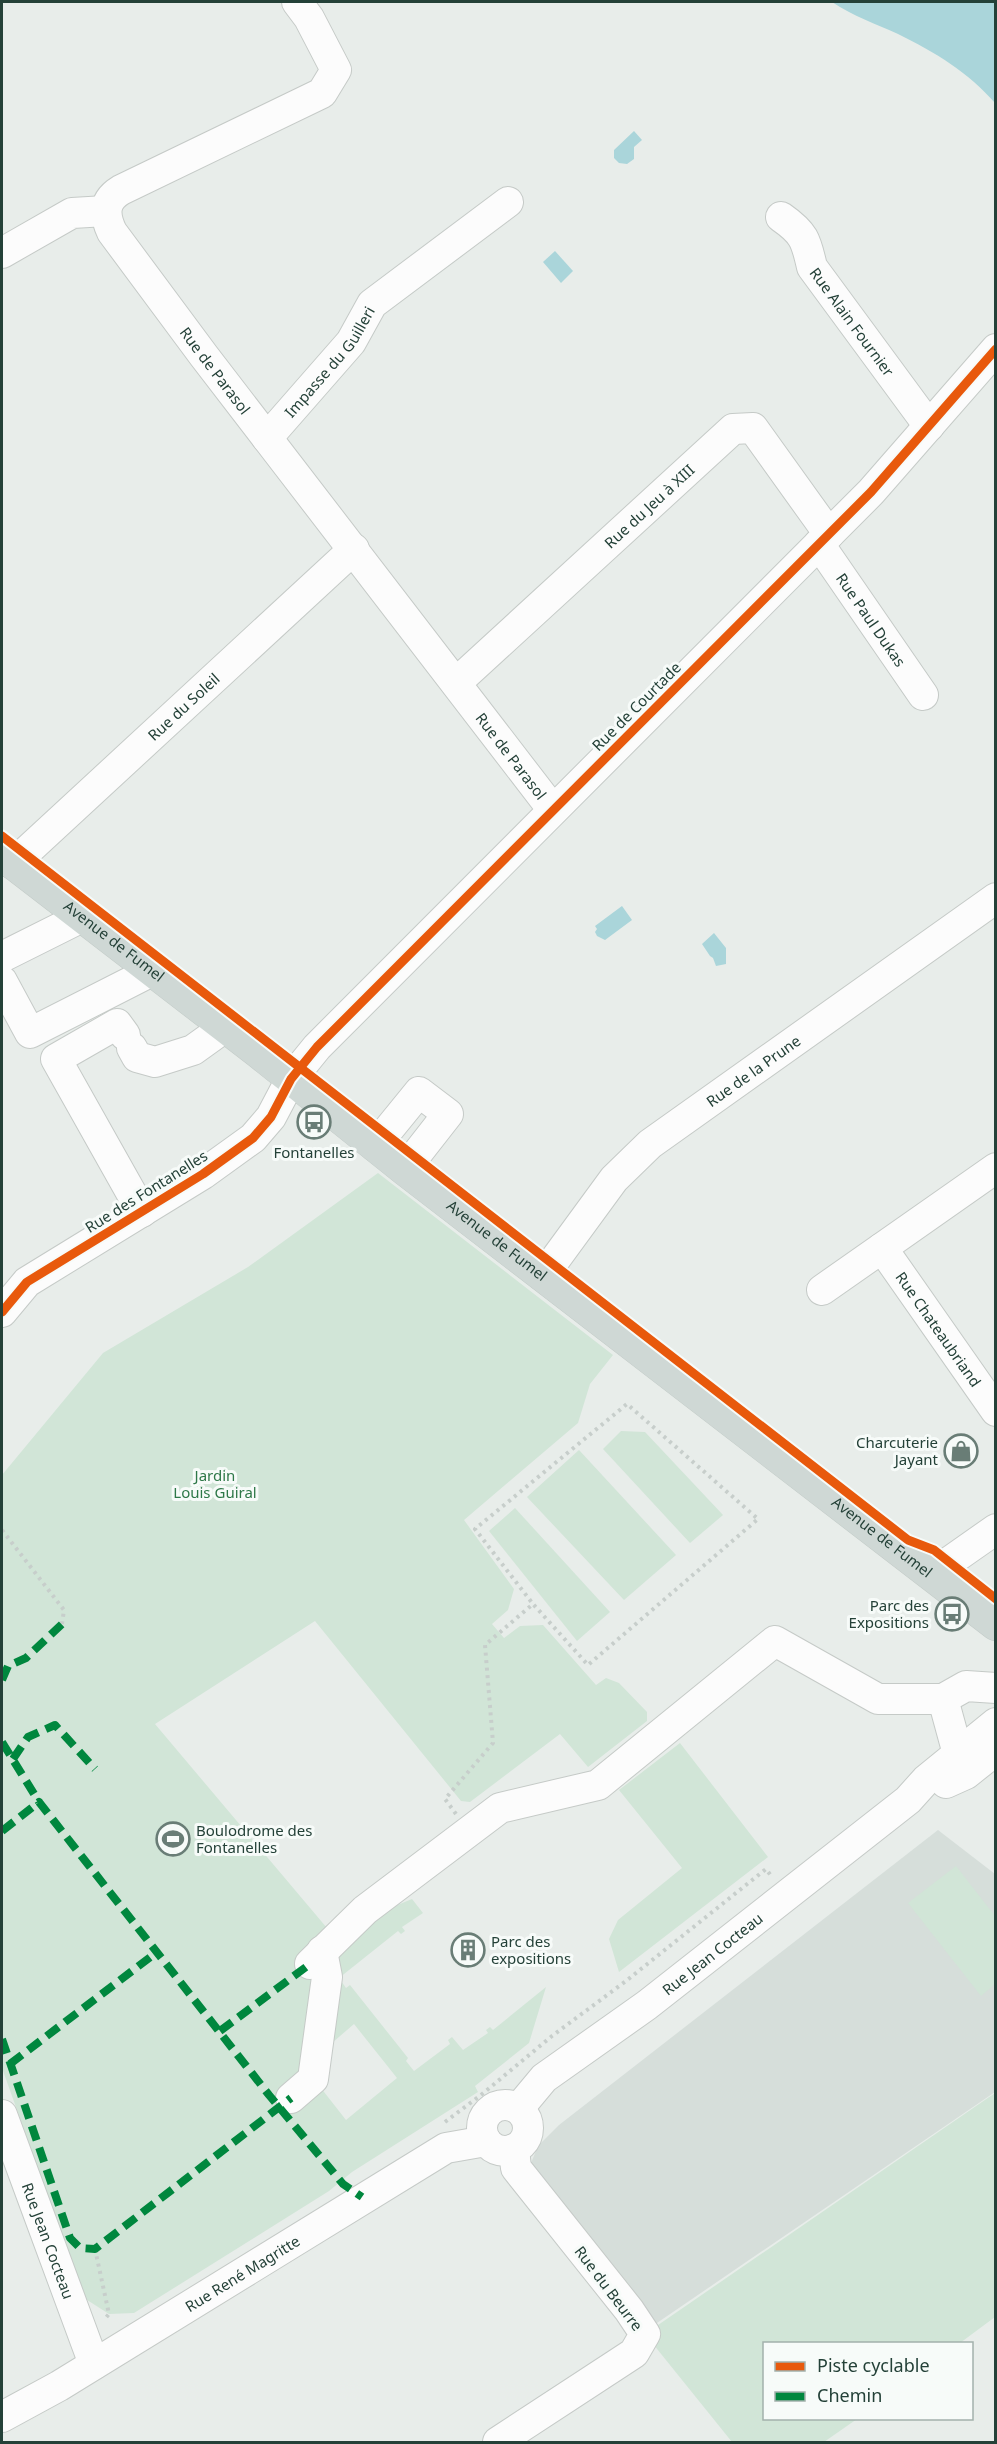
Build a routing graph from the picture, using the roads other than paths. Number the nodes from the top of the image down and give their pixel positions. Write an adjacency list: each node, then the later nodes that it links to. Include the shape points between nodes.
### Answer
1 (297, 2): 3 (street, via 336,70 322,93 121,190 106,204)
2 (508, 202): 9 (street, Impasse du Guilleri, via 372,304 351,342)
3 (106, 211): 5 (street, via 72,213); 9 (street, Rue de Parasol, via 112,232)
4 (781, 217): 8 (street, Rue Alain Fournier, via 798,229 807,242 812,267)
5 (2, 253)
6 (996, 349): 7 (street, Rue de Courtade)
7 (982, 376): 8 (street, Rue de Courtade)
8 (929, 426): 10 (street, Rue de Courtade)
9 (267, 438): 11 (street, Rue de Parasol)
10 (824, 539): 12 (street, Rue du Jeu à XIII, via 753,428 732,429); 13 (street, Rue Paul Dukas); 14 (street, Rue de Courtade)
11 (354, 549): 12 (street, Rue de Parasol); 15 (street, Rue du Soleil)
12 (456, 683): 14 (street, Rue de Parasol)
13 (923, 695)
14 (553, 810): 22 (street, Rue de Courtade, via 317,1047)
15 (7, 859): 17 (main road, Avenue de Fumel)
16 (996, 898): 28 (street, Rue de la Prune, via 650,1144 614,1179)
17 (82, 917): 18 (street); 19 (main road, Avenue de Fumel)
18 (2, 957)
19 (152, 971): 20 (street, via 30,1032); 21 (main road, Avenue de Fumel)
20 (2, 981)
21 (225, 1027): 22 (main road, Avenue de Fumel); 26 (street, via 193,1050 156,1062 137,1057 117,1024 56,1059)
22 (291, 1079): 23 (main road, Avenue de Fumel); 26 (street, Rue des Fontanelles, via 271,1117 253,1138)
23 (375, 1146): 25 (main road, Avenue de Fumel); 25 (street, via 419,1092 448,1114)
24 (996, 1168): 27 (street)
25 (405, 1169): 28 (main road, Avenue de Fumel)
26 (142, 1212): 30 (street, Rue des Fontanelles, via 27,1282)
27 (882, 1248): 29 (street); 31 (street, Rue Chateaubriand)
28 (543, 1276): 33 (main road, Avenue de Fumel)
29 (822, 1290)
30 (2, 1312)
31 (996, 1411)
32 (996, 1529): 33 (street, via 949,1562)
33 (935, 1577): 34 (main road, Avenue de Fumel)
34 (996, 1624)
35 (996, 1688): 36 (street, via 966,1686)
36 (943, 1699): 38 (street); 39 (street, via 878,1699 775,1641 598,1785 500,1808 365,1910 316,1958 327,1977 313,2079)
37 (996, 1723): 38 (street, Rue Jean Cocteau)
38 (980, 1754): 40 (street, Rue Jean Cocteau, via 966,1774 908,1800 647,2005 544,2078)
39 (291, 2098)
40 (521, 2110): 42 (street, via 529,2131 521,2145); 42 (street, via 507,2104 487,2113 482,2127)
41 (2, 2115): 43 (street, Rue Jean Cocteau)
42 (500, 2145): 43 (street, Rue René Magritte, via 446,2148); 45 (street, Rue du Beurre, via 645,2334 634,2353)
43 (90, 2352): 44 (street, Rue René Magritte)
44 (2, 2417)
45 (498, 2442)

